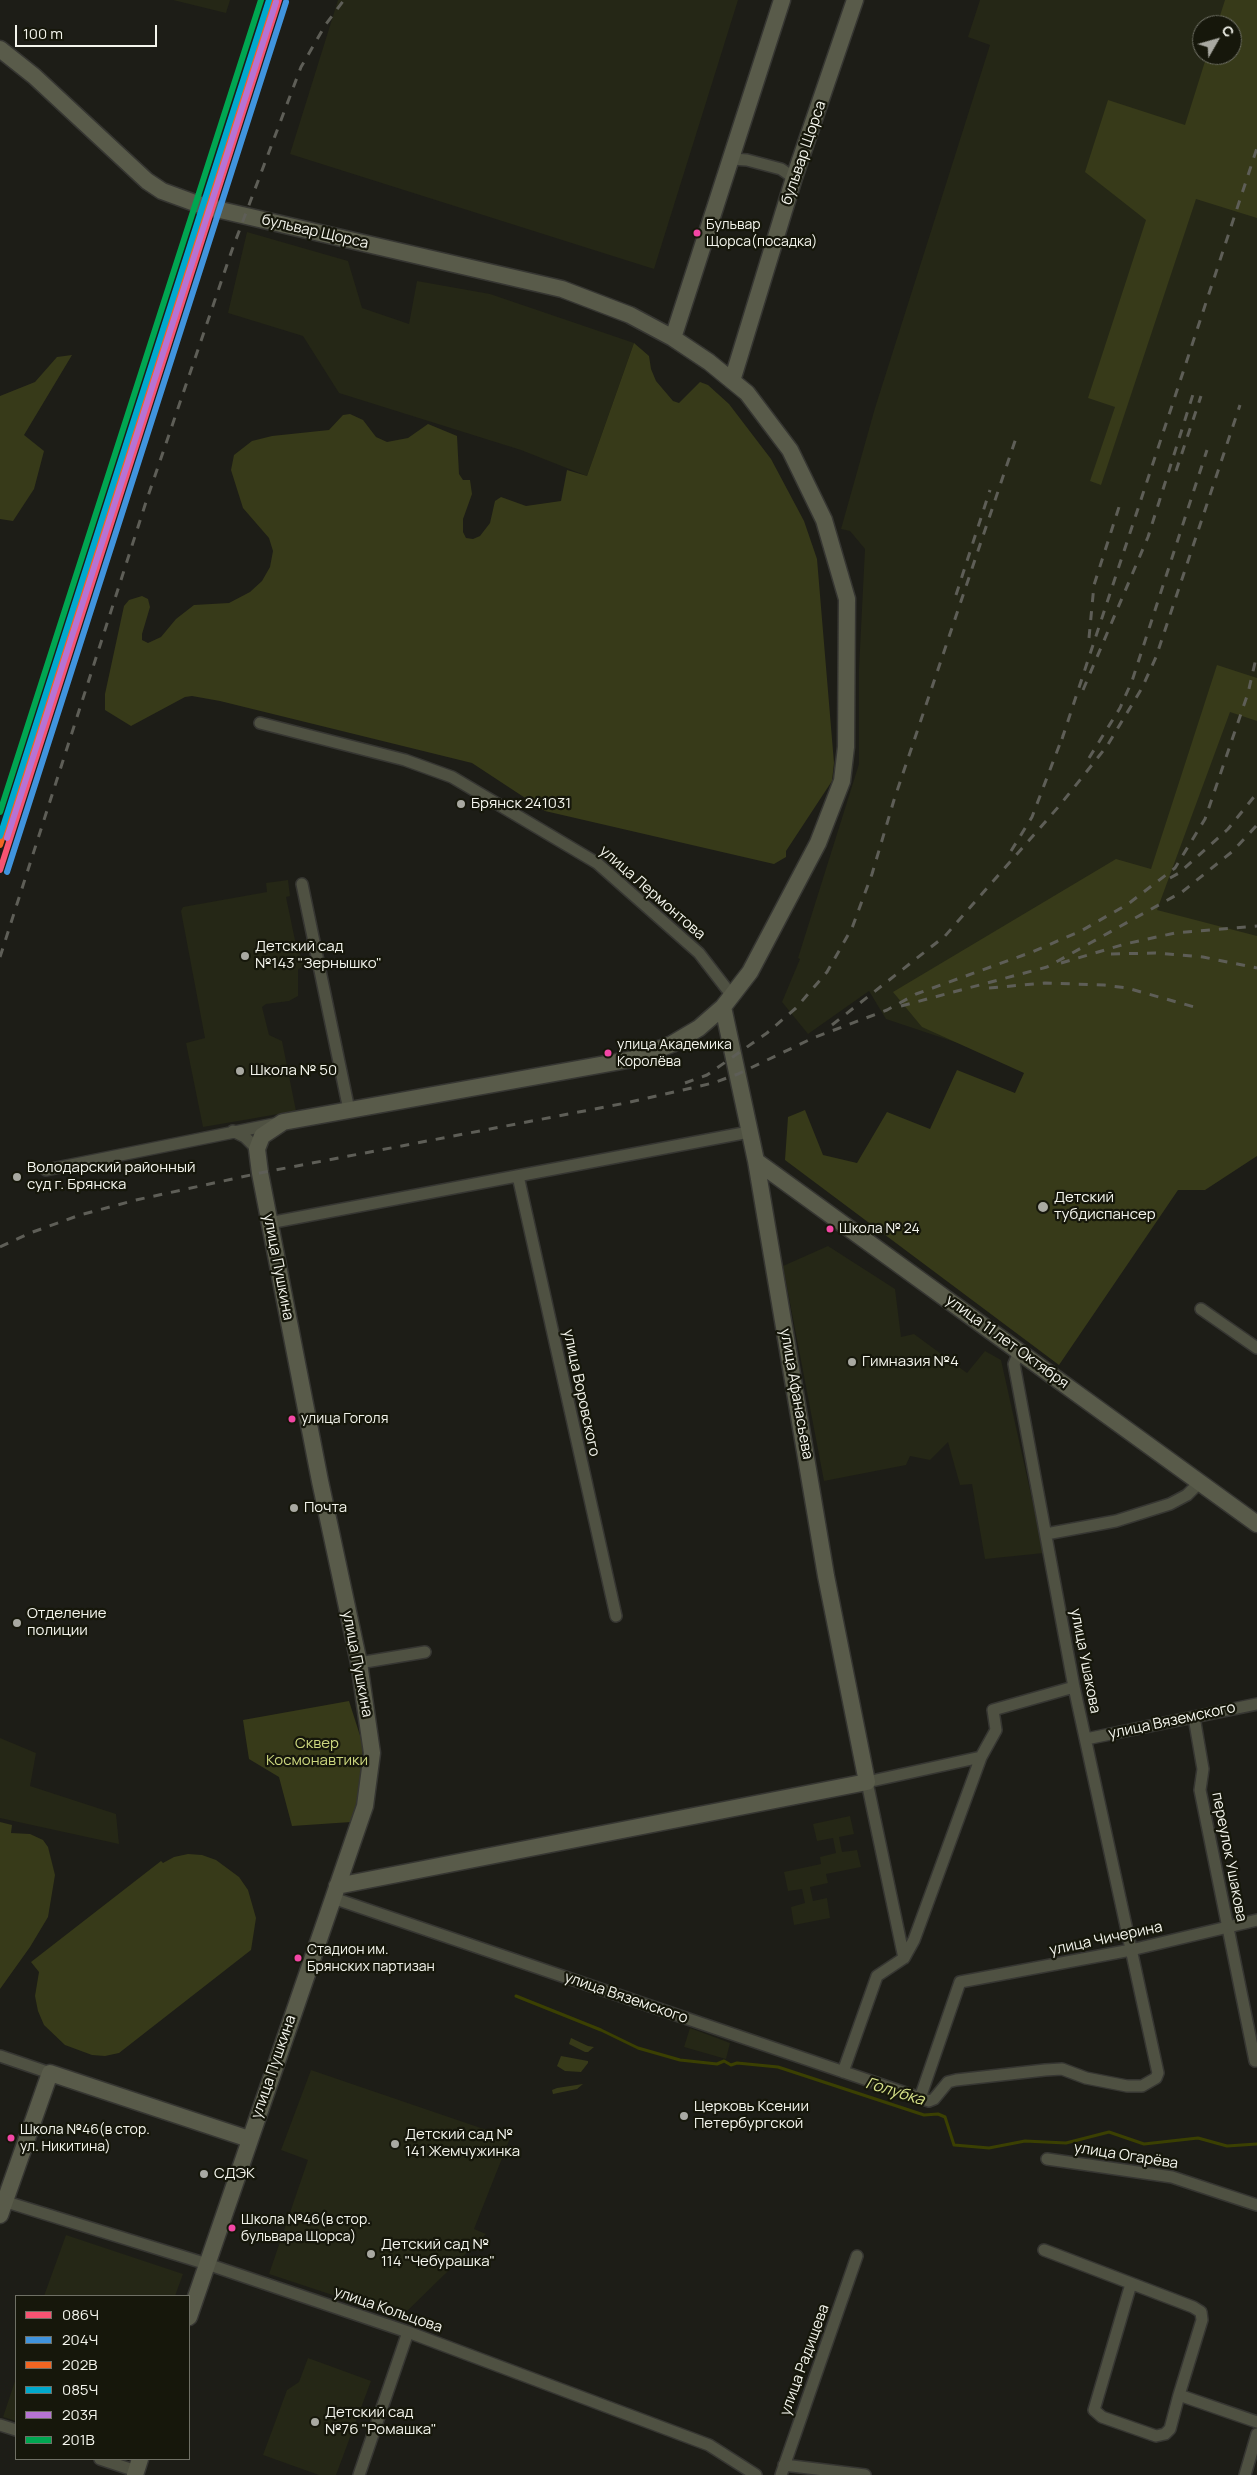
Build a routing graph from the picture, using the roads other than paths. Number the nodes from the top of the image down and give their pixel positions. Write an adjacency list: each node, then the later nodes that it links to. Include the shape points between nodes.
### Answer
1 (782, 0): 4 (main road)
2 (855, 0): 5 (main road, бульвар Щорса)
3 (0, 49): 6 (main road, бульвар Щорса, via 162,191 203,206 562,290 630,315)
4 (732, 159): 5 (street, via 781,169); 6 (main road)
5 (794, 178): 7 (main road, бульвар Щорса)
6 (673, 338): 7 (main road, бульвар Щорса)
7 (732, 381): 10 (main road, via 747,393 790,450 824,520 847,599 848,665 846,747 842,781 833,808 750,972)
8 (260, 723): 10 (street, улица Лермонтова, via 405,760 452,777 597,863 699,953)
9 (302, 884): 11 (street)
10 (728, 1002): 11 (main road, via 699,1028 672,1044 633,1060); 14 (main road, улица Афанасьева)
11 (349, 1110): 12 (main road)
12 (283, 1122): 13 (street); 15 (main road, via 262,1136)
13 (233, 1131): 15 (street); 17 (street)
14 (749, 1132): 16 (main road, улица Афанасьева); 18 (street)
15 (257, 1149): 19 (main road, улица Пушкина)
16 (756, 1161): 22 (main road, улица 11 лет Октября); 34 (main road, улица Афанасьева, via 826,1576)
17 (46, 1170)
18 (518, 1176): 19 (street); 26 (street, улица Воровского)
19 (269, 1223): 28 (main road, улица Пушкина)
20 (1201, 1309): 21 (street)
21 (1257, 1348)
22 (1019, 1352): 23 (main road, улица 11 лет Октября); 25 (street, улица Ушакова, via 1014,1364)
23 (1199, 1483): 24 (main road, улица 11 лет Октября); 25 (street, via 1187,1495 1170,1504 1116,1521)
24 (1257, 1524)
25 (1046, 1534): 29 (street, улица Ушакова)
26 (616, 1616)
27 (425, 1652): 28 (street)
28 (359, 1663): 35 (main road, улица Пушкина, via 372,1753 365,1806)
29 (1074, 1687): 32 (street, улица Ушакова); 33 (street, via 993,1710 996,1730)
30 (1257, 1704): 31 (street, улица Вяземского)
31 (1194, 1717): 32 (street, улица Вяземского); 37 (street, переулок Ушакова, via 1203,1769 1200,1790)
32 (1086, 1739): 38 (street, улица Ушакова)
33 (981, 1757): 34 (street); 39 (street, via 914,1940)
34 (866, 1782): 35 (main road); 39 (street)
35 (335, 1892): 42 (street, улица Вяземского); 45 (main road, улица Пушкина)
36 (1257, 1920): 37 (street, улица Чичерина)
37 (1227, 1926): 38 (street, улица Чичерина); 41 (street, переулок Ушакова)
38 (1131, 1950): 44 (street, улица Чичерина, via 960,1982); 44 (street, улица Ушакова, via 1158,2073 1156,2078 1142,2086 1127,2086 1086,2078 1062,2069 1045,2070 956,2080 948,2082 934,2099)
39 (904, 1958): 42 (street, via 877,1976)
40 (0, 2056): 43 (street)
41 (1255, 2061)
42 (843, 2072): 44 (street, улица Вяземского)
43 (50, 2073): 45 (main road); 47 (main road)
44 (920, 2098)
45 (249, 2139): 51 (main road, улица Пушкина)
46 (1048, 2159): 48 (street, улица Огарёва, via 1172,2177)
47 (2, 2205): 51 (street, улица Кольцова)
48 (1257, 2205)
49 (1044, 2250): 52 (street)
50 (857, 2256): 62 (street, улица Радищева)
51 (207, 2264): 53 (main road, улица Пушкина); 54 (street, улица Кольцова)
52 (1131, 2284): 55 (street, via 1201,2312 1202,2320); 55 (street, via 1094,2410 1102,2417 1156,2436 1170,2429)
53 (190, 2314)
54 (408, 2332): 63 (street); 64 (street, улица Кольцова, via 709,2446)
55 (1180, 2395): 56 (street)
56 (1257, 2422)
57 (0, 2425): 58 (street)
58 (15, 2430)
59 (1257, 2434): 66 (street)
60 (104, 2460): 61 (street)
61 (140, 2470)
62 (782, 2470): 65 (street)
63 (359, 2475)
64 (756, 2475)
65 (865, 2475)
66 (1245, 2475)

